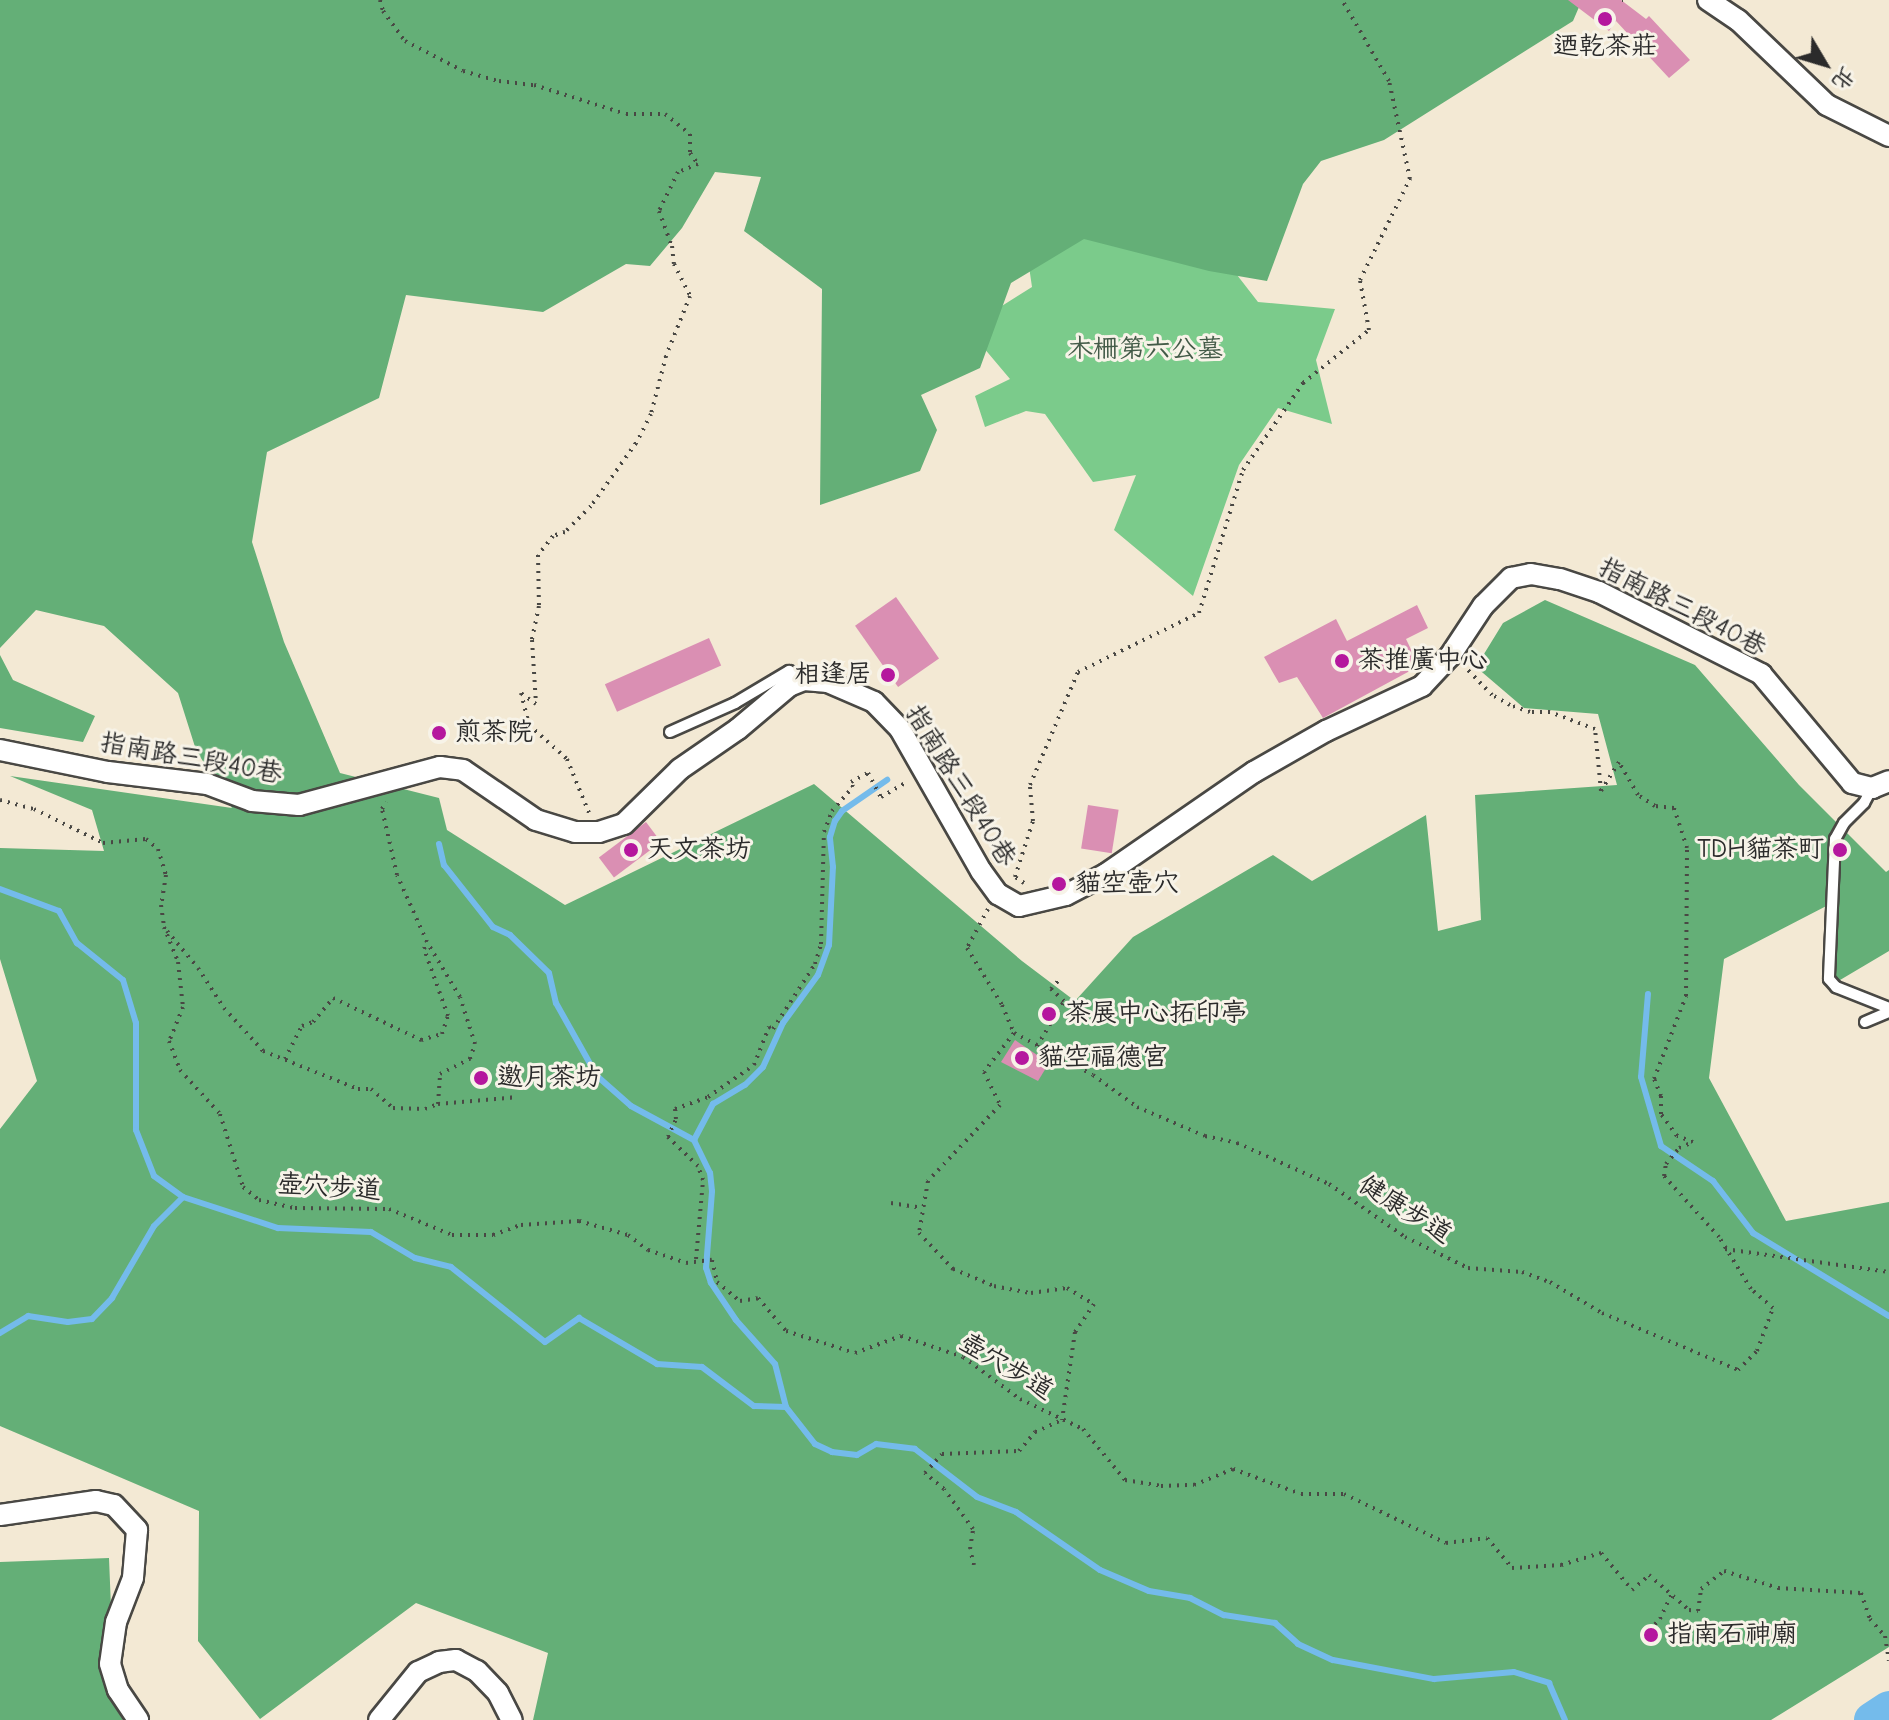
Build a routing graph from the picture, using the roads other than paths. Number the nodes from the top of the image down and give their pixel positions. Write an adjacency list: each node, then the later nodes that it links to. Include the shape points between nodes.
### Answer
1 (1708, 0): 2 (street, via 1738,20 1827,105)
2 (1889, 136)
3 (804, 680): 4 (lane, via 789,671); 5 (street, 指南路三段40巷, via 680,769 624,824 599,832 575,832 536,820 463,770 440,767 405,773 299,805 252,801 207,784 108,772); 6 (street, 指南路三段40巷, via 855,691 900,729 981,871 998,894 1019,906 1051,901 1106,874 1254,772 1422,686 1450,656 1483,606 1511,578 1531,574 1599,592 1761,674 1852,783)
4 (670, 732)
5 (0, 750)
6 (1880, 784): 7 (lane, via 1835,839 1829,979)
7 (1889, 1010): 8 (lane)
8 (1865, 1022)
9 (0, 1515): 10 (street, via 96,1501 114,1505 137,1530 133,1578 116,1622 110,1664 118,1690)
10 (138, 1720)
11 (379, 1720): 12 (street, via 418,1672 456,1660 477,1671 498,1693)
12 (512, 1720)

